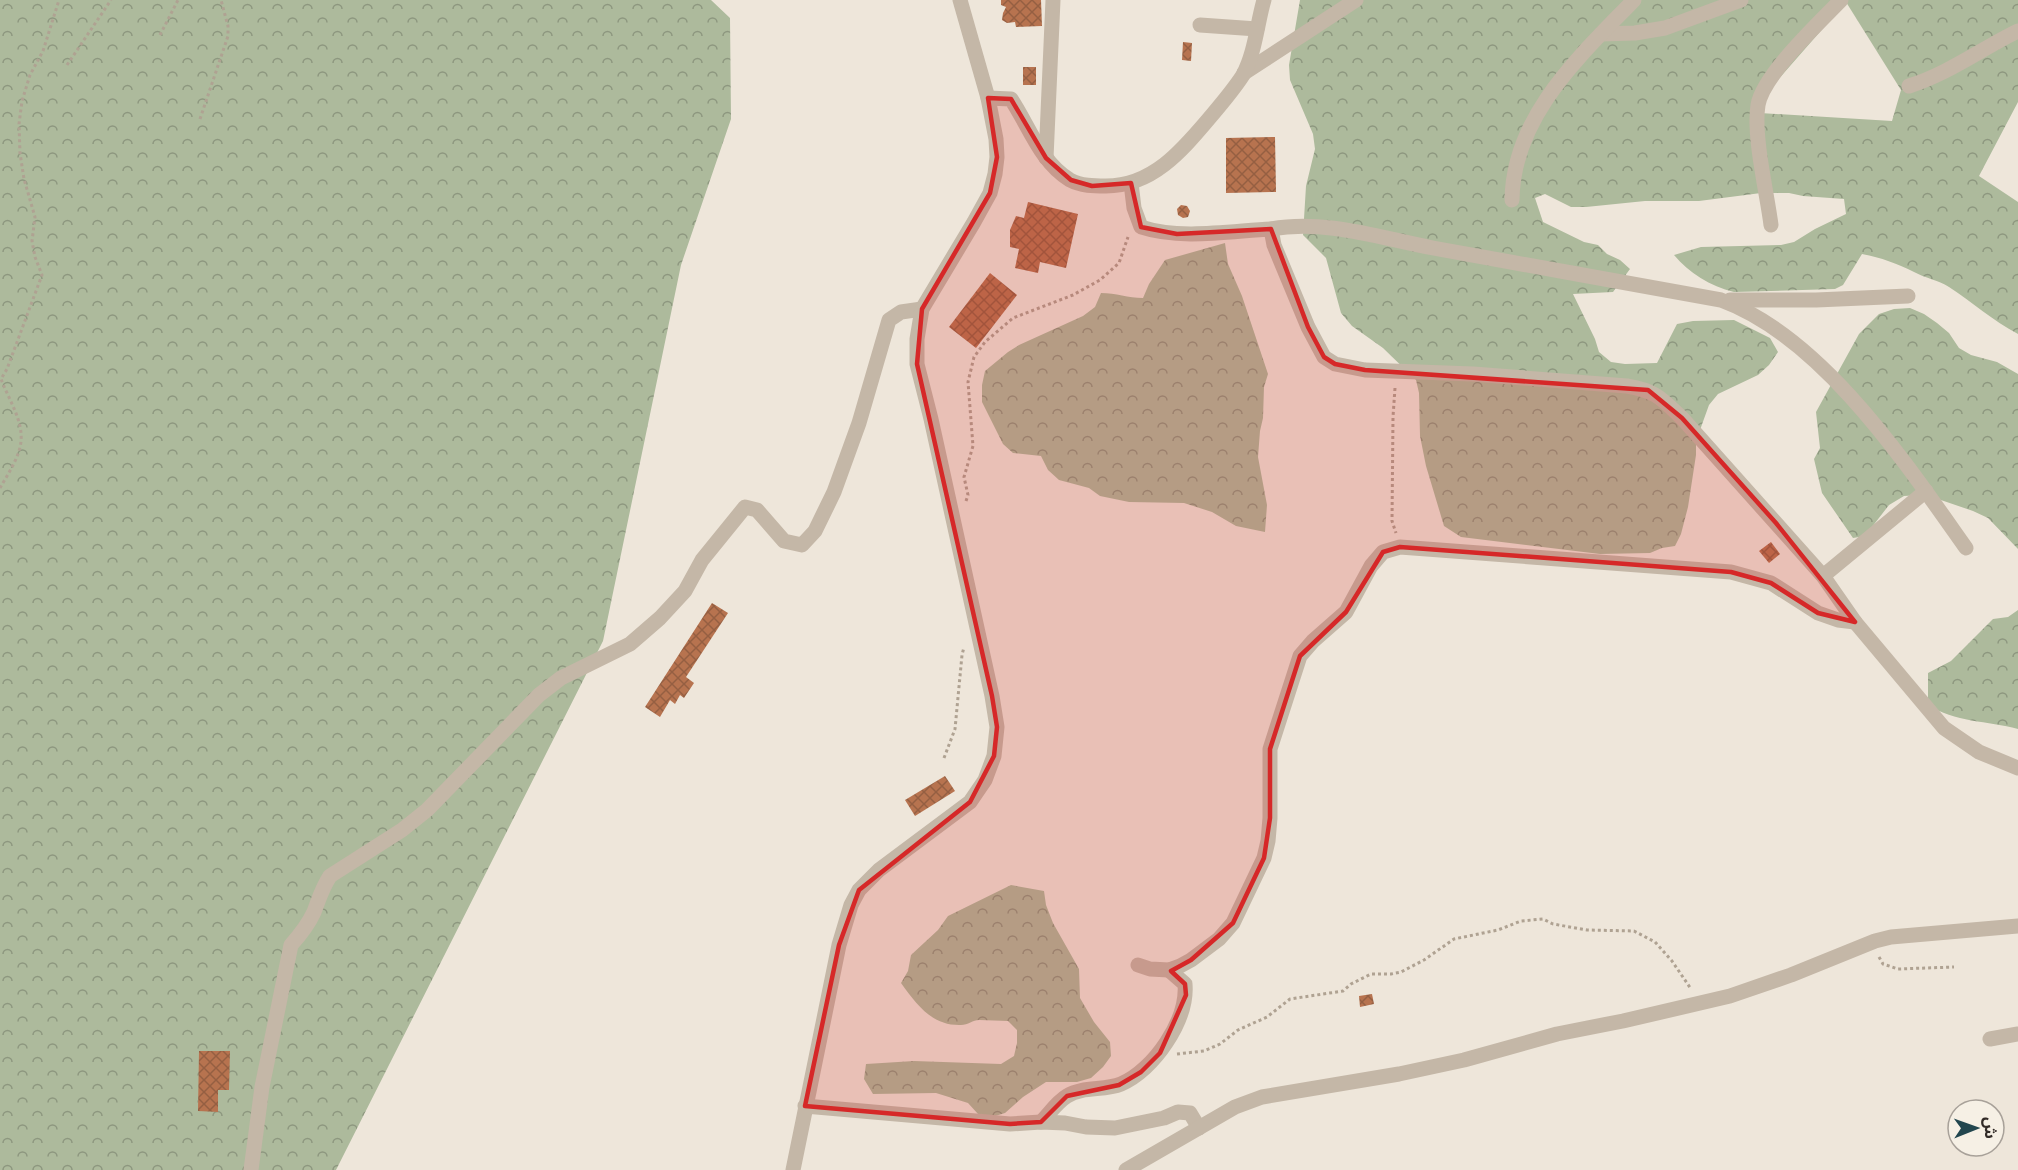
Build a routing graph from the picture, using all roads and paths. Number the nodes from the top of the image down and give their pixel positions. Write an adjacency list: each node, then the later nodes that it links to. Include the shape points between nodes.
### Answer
1 (59, 0): 32 (path, via 43,51 30,75 19,124 24,179 35,217 35,257 42,275 1,379 16,416 21,443)
2 (111, 0): 17 (path)
3 (178, 0): 16 (path)
4 (221, 0): 21 (path, via 228,36)
5 (960, 0): 20 (street)
6 (1053, 0): 22 (street)
7 (1264, 0): 13 (street)
8 (1356, 0): 18 (street)
9 (1634, 0): 15 (street)
10 (1741, 0): 15 (street, via 1665,28)
11 (1841, 0): 25 (street, via 1773,76 1758,105)
12 (1200, 25): 13 (street)
13 (1257, 29): 18 (street)
14 (2018, 31): 19 (street, via 1928,80)
15 (1601, 34): 24 (street, via 1569,68 1529,128 1518,158)
16 (160, 35)
17 (67, 65)
18 (1244, 73): 23 (street, via 1170,162)
19 (1909, 86)
20 (988, 98): 22 (street, via 1011,99); 30 (street, via 997,157 990,193)
21 (200, 119)
22 (1046, 158): 23 (street, via 1071,180 1092,186)
23 (1131, 183): 26 (street, via 1134,208)
24 (1512, 200)
25 (1771, 225)
26 (1142, 227): 27 (street, via 1177,234); 34 (path, via 1128,236 1119,263 1100,280 1073,296 1013,318 974,357 968,382 973,446 964,477 968,495)
27 (1271, 229): 29 (street, via 1343,229); 31 (street, via 1283,267 1324,357 1348,368)
28 (1908, 296): 29 (street)
29 (1720, 300): 33 (street, via 1744,308 1797,344 1853,399)
30 (922, 309): 34 (street, via 917,364); 54 (street, via 901,312 889,320 834,492 815,531 802,545 784,541 757,510 745,507 702,560 685,591 660,618 630,644 546,689 428,810 330,876 314,913 291,945 284,971)
31 (1396, 371): 35 (path, via 1392,521); 37 (street, via 1585,382 1648,390 1682,418)
32 (0, 488)
33 (1926, 491): 36 (street); 37 (street)
34 (955, 527): 38 (street)
35 (1400, 547): 39 (street, via 1731,572 1771,583 1818,613); 46 (street, via 1383,552 1346,612 1300,656 1270,749 1270,818 1264,858 1233,923 1191,960)
36 (1966, 548)
37 (1823, 576): 39 (street)
38 (976, 621): 40 (path, via 962,655 955,729); 51 (street, via 997,727 994,756 985,780 970,802 879,870 859,890 839,945)
39 (1855, 622): 41 (street, via 1944,728 1979,752)
40 (944, 758)
41 (2018, 768)
42 (2018, 927): 43 (street, via 1932,932)
43 (1875, 941): 45 (path, via 1877,954 1890,967); 47 (street, via 1791,975)
44 (1138, 965): 46 (street)
45 (1954, 967)
46 (1169, 970): 50 (street, via 1185,984 1186,995)
47 (1700, 1003): 50 (path, via 1672,961 1647,937 1634,931 1587,930 1543,919 1528,920 1454,939 1401,972 1371,974 1343,991 1290,999 1267,1017 1212,1048 1170,1056); 53 (street, via 1399,1074 1262,1097)
48 (2018, 1034): 49 (street)
49 (1990, 1039)
50 (1160, 1053): 52 (street, via 1141,1072 1119,1085 1067,1096)
51 (805, 1106): 52 (street, via 1010,1124); 55 (street)
52 (1041, 1122): 53 (street, via 1115,1128 1178,1112 1190,1113)
53 (1199, 1128): 56 (street)
54 (251, 1170)
55 (793, 1170)
56 (1126, 1170)

